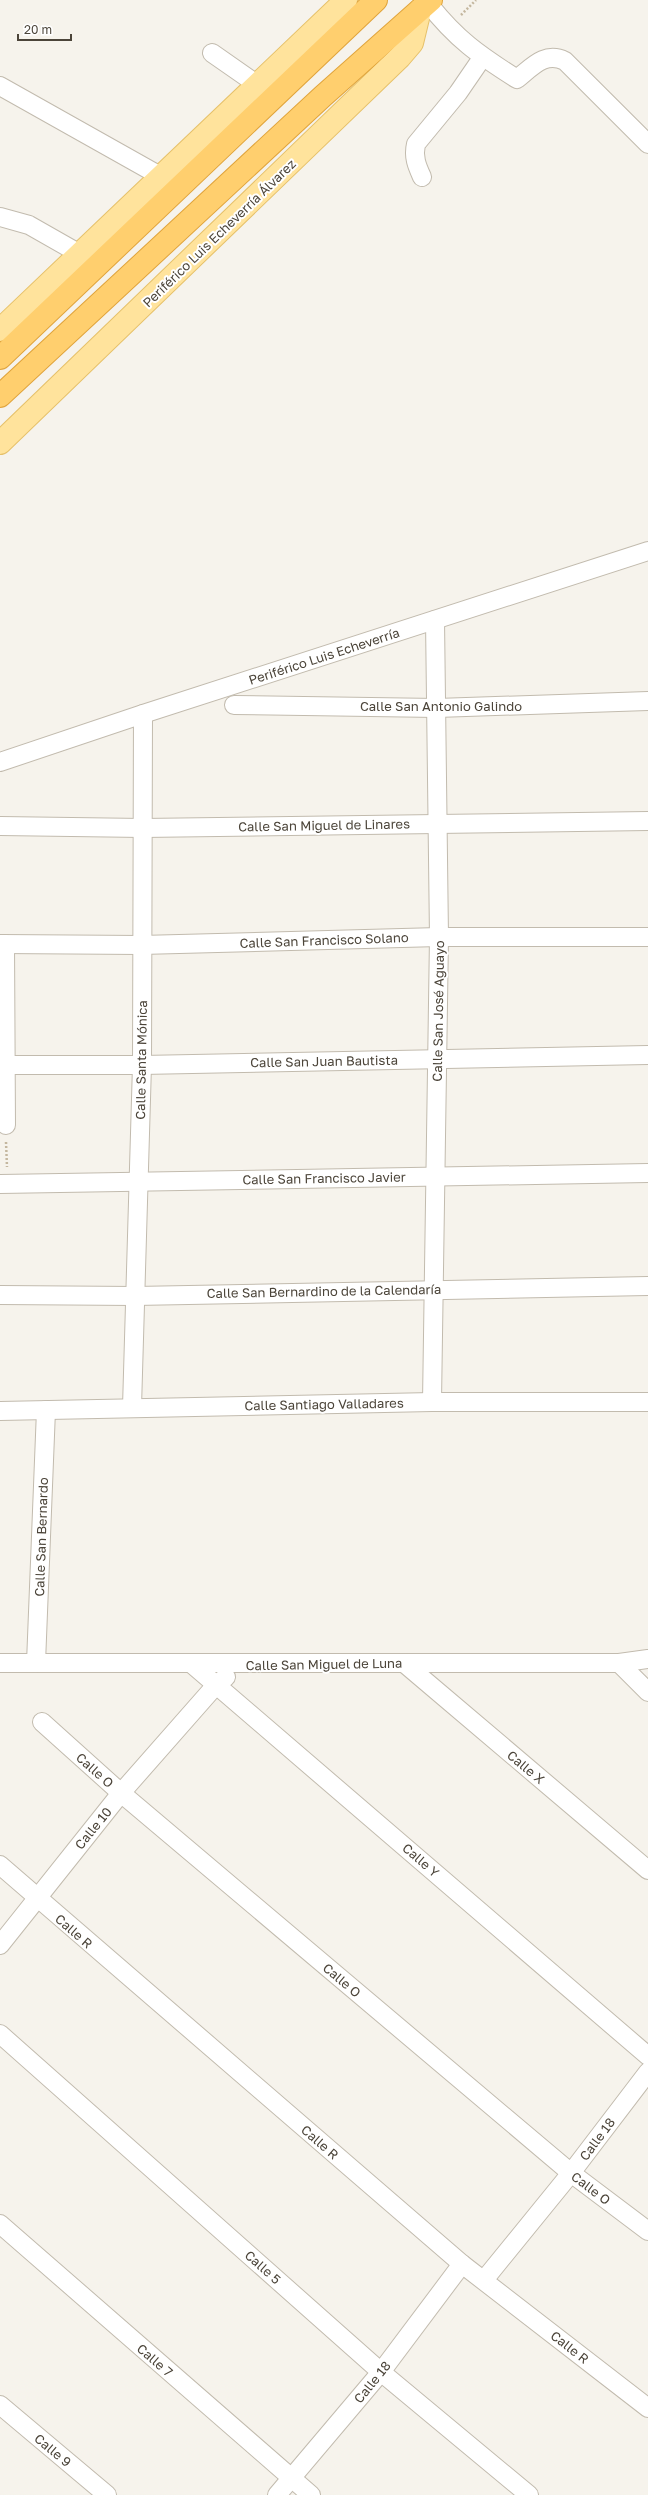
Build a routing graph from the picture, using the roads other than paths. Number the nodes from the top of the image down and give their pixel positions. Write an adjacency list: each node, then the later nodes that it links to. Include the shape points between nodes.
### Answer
1 (345, 0): 6 (main road)
2 (376, 0): 14 (highway)
3 (426, 5): 5 (street, via 447,28); 15 (highway, via 323,96); 16 (main road, Periférico Luis Echeverría Álvarez, via 412,43 400,57)
4 (212, 53): 6 (street)
5 (482, 58): 8 (street, via 517,79 542,59 557,57 565,61); 10 (street, via 458,93 416,144 414,152)
6 (258, 85): 9 (main road)
7 (0, 86): 9 (street)
8 (648, 144)
9 (162, 177): 12 (main road)
10 (422, 177)
11 (0, 217): 12 (street, via 39,230)
12 (80, 254): 13 (main road)
13 (0, 330)
14 (0, 358)
15 (0, 396)
16 (0, 443)
17 (648, 551): 18 (street, Periférico Luis Echeverría)
18 (435, 620): 21 (street, Calle San José Aguayo); 22 (street, Periférico Luis Echeverría)
19 (648, 701): 21 (street, Calle San Antonio Galindo)
20 (234, 704): 21 (street, Calle San Antonio Galindo)
21 (437, 708): 25 (street, Calle San José Aguayo)
22 (143, 714): 23 (street, Periférico Luis Echeverría); 27 (street, Calle Santa Mónica)
23 (0, 762)
24 (648, 821): 25 (street, Calle San Miguel de Linares)
25 (438, 824): 27 (street, Calle San Miguel de Linares); 28 (street, Calle San José Aguayo)
26 (0, 826): 27 (street, Calle San Miguel de Linares)
27 (143, 828): 31 (street, Calle Santa Mónica)
28 (439, 937): 29 (street, Calle San Francisco Solano); 31 (street, Calle San Francisco Solano); 33 (street, Calle San José Aguayo)
29 (648, 937)
30 (3, 944): 31 (street, Calle San Francisco Solano); 34 (street)
31 (141, 945): 35 (street, Calle Santa Mónica)
32 (648, 1055): 33 (street, Calle San Juan Bautista)
33 (438, 1059): 35 (street, Calle San Juan Bautista); 38 (street, Calle San José Aguayo)
34 (3, 1065): 35 (street, Calle San Juan Bautista); 36 (street)
35 (142, 1065): 39 (street, Calle Santa Mónica)
36 (6, 1125)
37 (648, 1173): 38 (street, Calle San Francisco Javier)
38 (436, 1176): 39 (street, Calle San Francisco Javier); 42 (street, Calle San José Aguayo)
39 (138, 1181): 40 (street, Calle San Francisco Javier); 44 (street, Calle Santa Mónica)
40 (3, 1184)
41 (648, 1286): 42 (street, Calle San Bernardino de la Calendaría)
42 (436, 1289): 44 (street, Calle San Bernardino de la Calendaría); 45 (street, Calle San José Aguayo)
43 (0, 1295): 44 (street, Calle San Bernardino de la Calendaría)
44 (135, 1296): 47 (street, Calle Santa Mónica)
45 (432, 1402): 46 (street, Calle Santiago Valladares); 47 (street, Calle Santiago Valladares)
46 (648, 1402)
47 (132, 1407): 48 (street, Calle Santiago Valladares)
48 (46, 1410): 49 (street, Calle Santiago Valladares); 52 (street, Calle San Bernardo)
49 (0, 1411)
50 (648, 1659): 54 (street, Calle San Miguel de Luna)
51 (0, 1663): 52 (street, Calle San Miguel de Luna)
52 (36, 1663): 55 (street, Calle San Miguel de Luna)
53 (404, 1663): 54 (street, Calle San Miguel de Luna); 56 (street, Calle San Miguel de Luna); 62 (street, Calle X)
54 (619, 1663): 58 (street)
55 (193, 1665): 56 (street, Calle San Miguel de Luna); 57 (street, Calle Y)
56 (242, 1665): 57 (street, Calle 10)
57 (216, 1685): 60 (street, Calle 10); 66 (street, Calle Y)
58 (648, 1692)
59 (42, 1722): 60 (street, Calle O)
60 (121, 1793): 63 (street, Calle 10); 68 (street, Calle O)
61 (0, 1865): 63 (street, Calle R)
62 (648, 1870)
63 (36, 1898): 64 (street, Calle 10); 71 (street, Calle R)
64 (0, 1945)
65 (0, 2034): 73 (street, Calle 5)
66 (648, 2056)
67 (648, 2072): 68 (street, Calle 18)
68 (571, 2173): 70 (street, Calle O); 72 (street, Calle 18)
69 (0, 2224): 76 (street, Calle 7)
70 (648, 2231)
71 (462, 2264): 72 (street, Calle R); 73 (street, Calle 18)
72 (484, 2280): 75 (street, Calle R)
73 (381, 2372): 76 (street, Calle 18); 80 (street, Calle 5)
74 (0, 2405): 77 (street, Calle 9)
75 (648, 2408)
76 (291, 2478): 78 (street, Calle 18); 79 (street, Calle 7)
77 (107, 2495)
78 (278, 2495)
79 (311, 2495)
80 (529, 2495)

